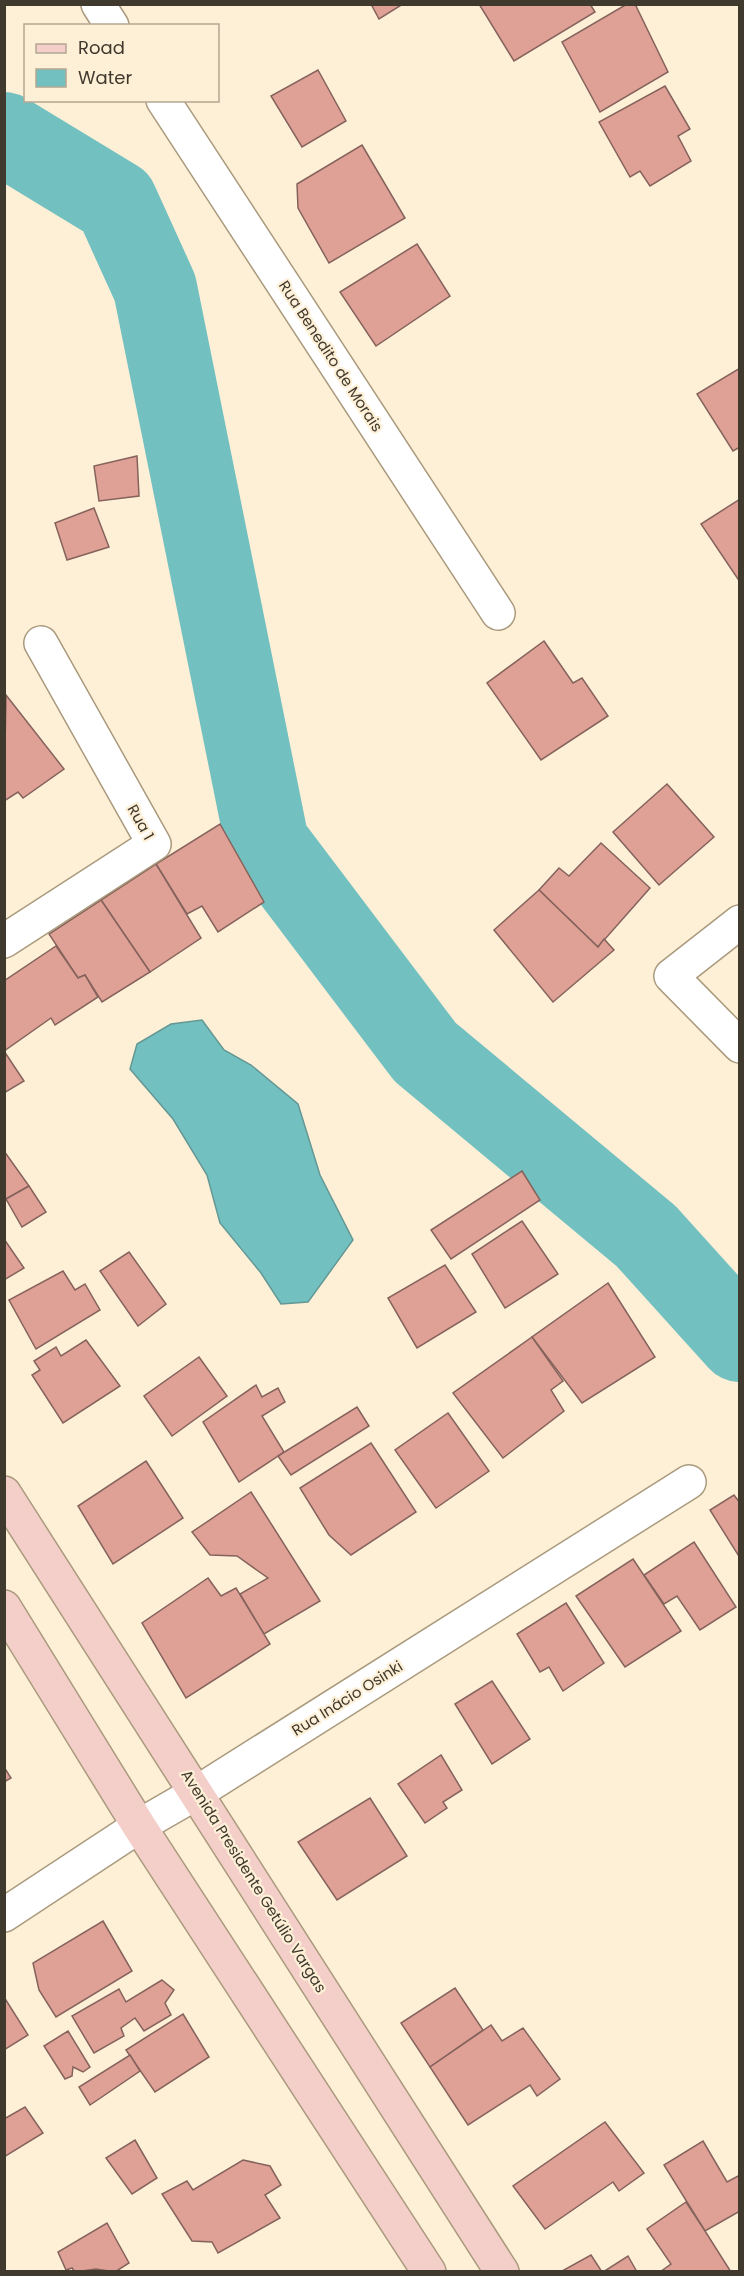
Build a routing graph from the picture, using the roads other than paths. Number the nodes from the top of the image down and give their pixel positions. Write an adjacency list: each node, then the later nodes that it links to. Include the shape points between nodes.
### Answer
1 (98, 4): 2 (street)
2 (111, 24)
3 (164, 102): 4 (street, Rua Benedito de Morais)
4 (498, 613)
5 (41, 643): 7 (street, Rua 1, via 154,844)
6 (740, 922): 8 (street, via 671,976)
7 (4, 941)
8 (740, 1046)
9 (689, 1482): 12 (street, Rua Inácio Osinki)
10 (4, 1493): 12 (main road, Avenida Presidente Getúlio Vargas)
11 (4, 1607): 13 (main road)
12 (198, 1792): 13 (street, Rua Inácio Osinki); 16 (main road, Avenida Presidente Getúlio Vargas)
13 (139, 1826): 14 (street, Rua Inácio Osinki); 15 (main road)
14 (4, 1915)
15 (429, 2271)
16 (502, 2271)

